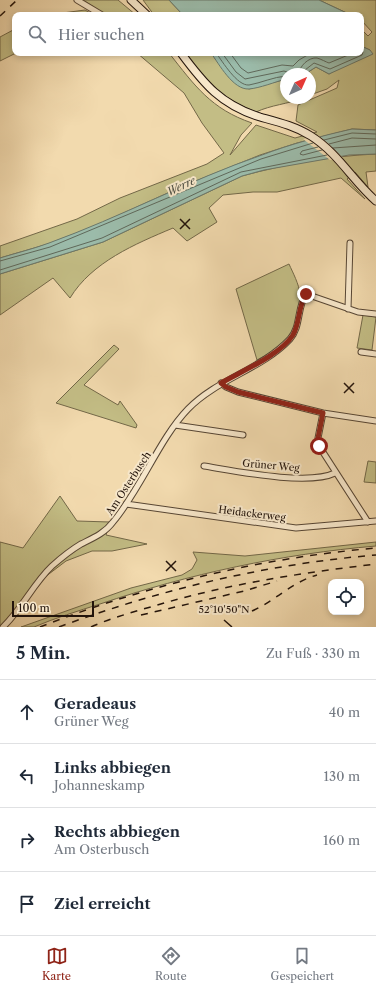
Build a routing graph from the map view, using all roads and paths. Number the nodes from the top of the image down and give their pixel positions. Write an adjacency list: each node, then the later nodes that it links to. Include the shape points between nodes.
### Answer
1 (77, 0): 4 (street)
2 (131, 0): 3 (main road)
3 (137, 3): 5 (main road)
4 (97, 12)
5 (144, 12)
6 (183, 56): 7 (main road, via 210,90 223,101 311,136 329,150)
7 (376, 201)
8 (350, 243): 9 (street)
9 (348, 309): 10 (street, Am Osterbusch); 13 (street, Am Osterbusch, via 306,294 290,339 267,357)
10 (376, 314)
11 (361, 352): 12 (street)
12 (376, 354)
13 (221, 383): 14 (street, via 238,392); 16 (street, Am Osterbusch, via 189,408)
14 (323, 413): 15 (street); 19 (street, via 318,442)
15 (376, 421)
16 (175, 425): 17 (street); 20 (street, Am Osterbusch)
17 (243, 435)
18 (204, 466): 19 (street, Grüner Weg, via 285,478 306,478)
19 (335, 473): 22 (street)
20 (126, 504): 22 (street, Heidackerweg, via 296,528); 23 (street, Am Osterbusch, via 106,530 80,545 51,567)
21 (376, 521): 22 (street, Heidackerweg)
22 (368, 522)
23 (3, 627)

